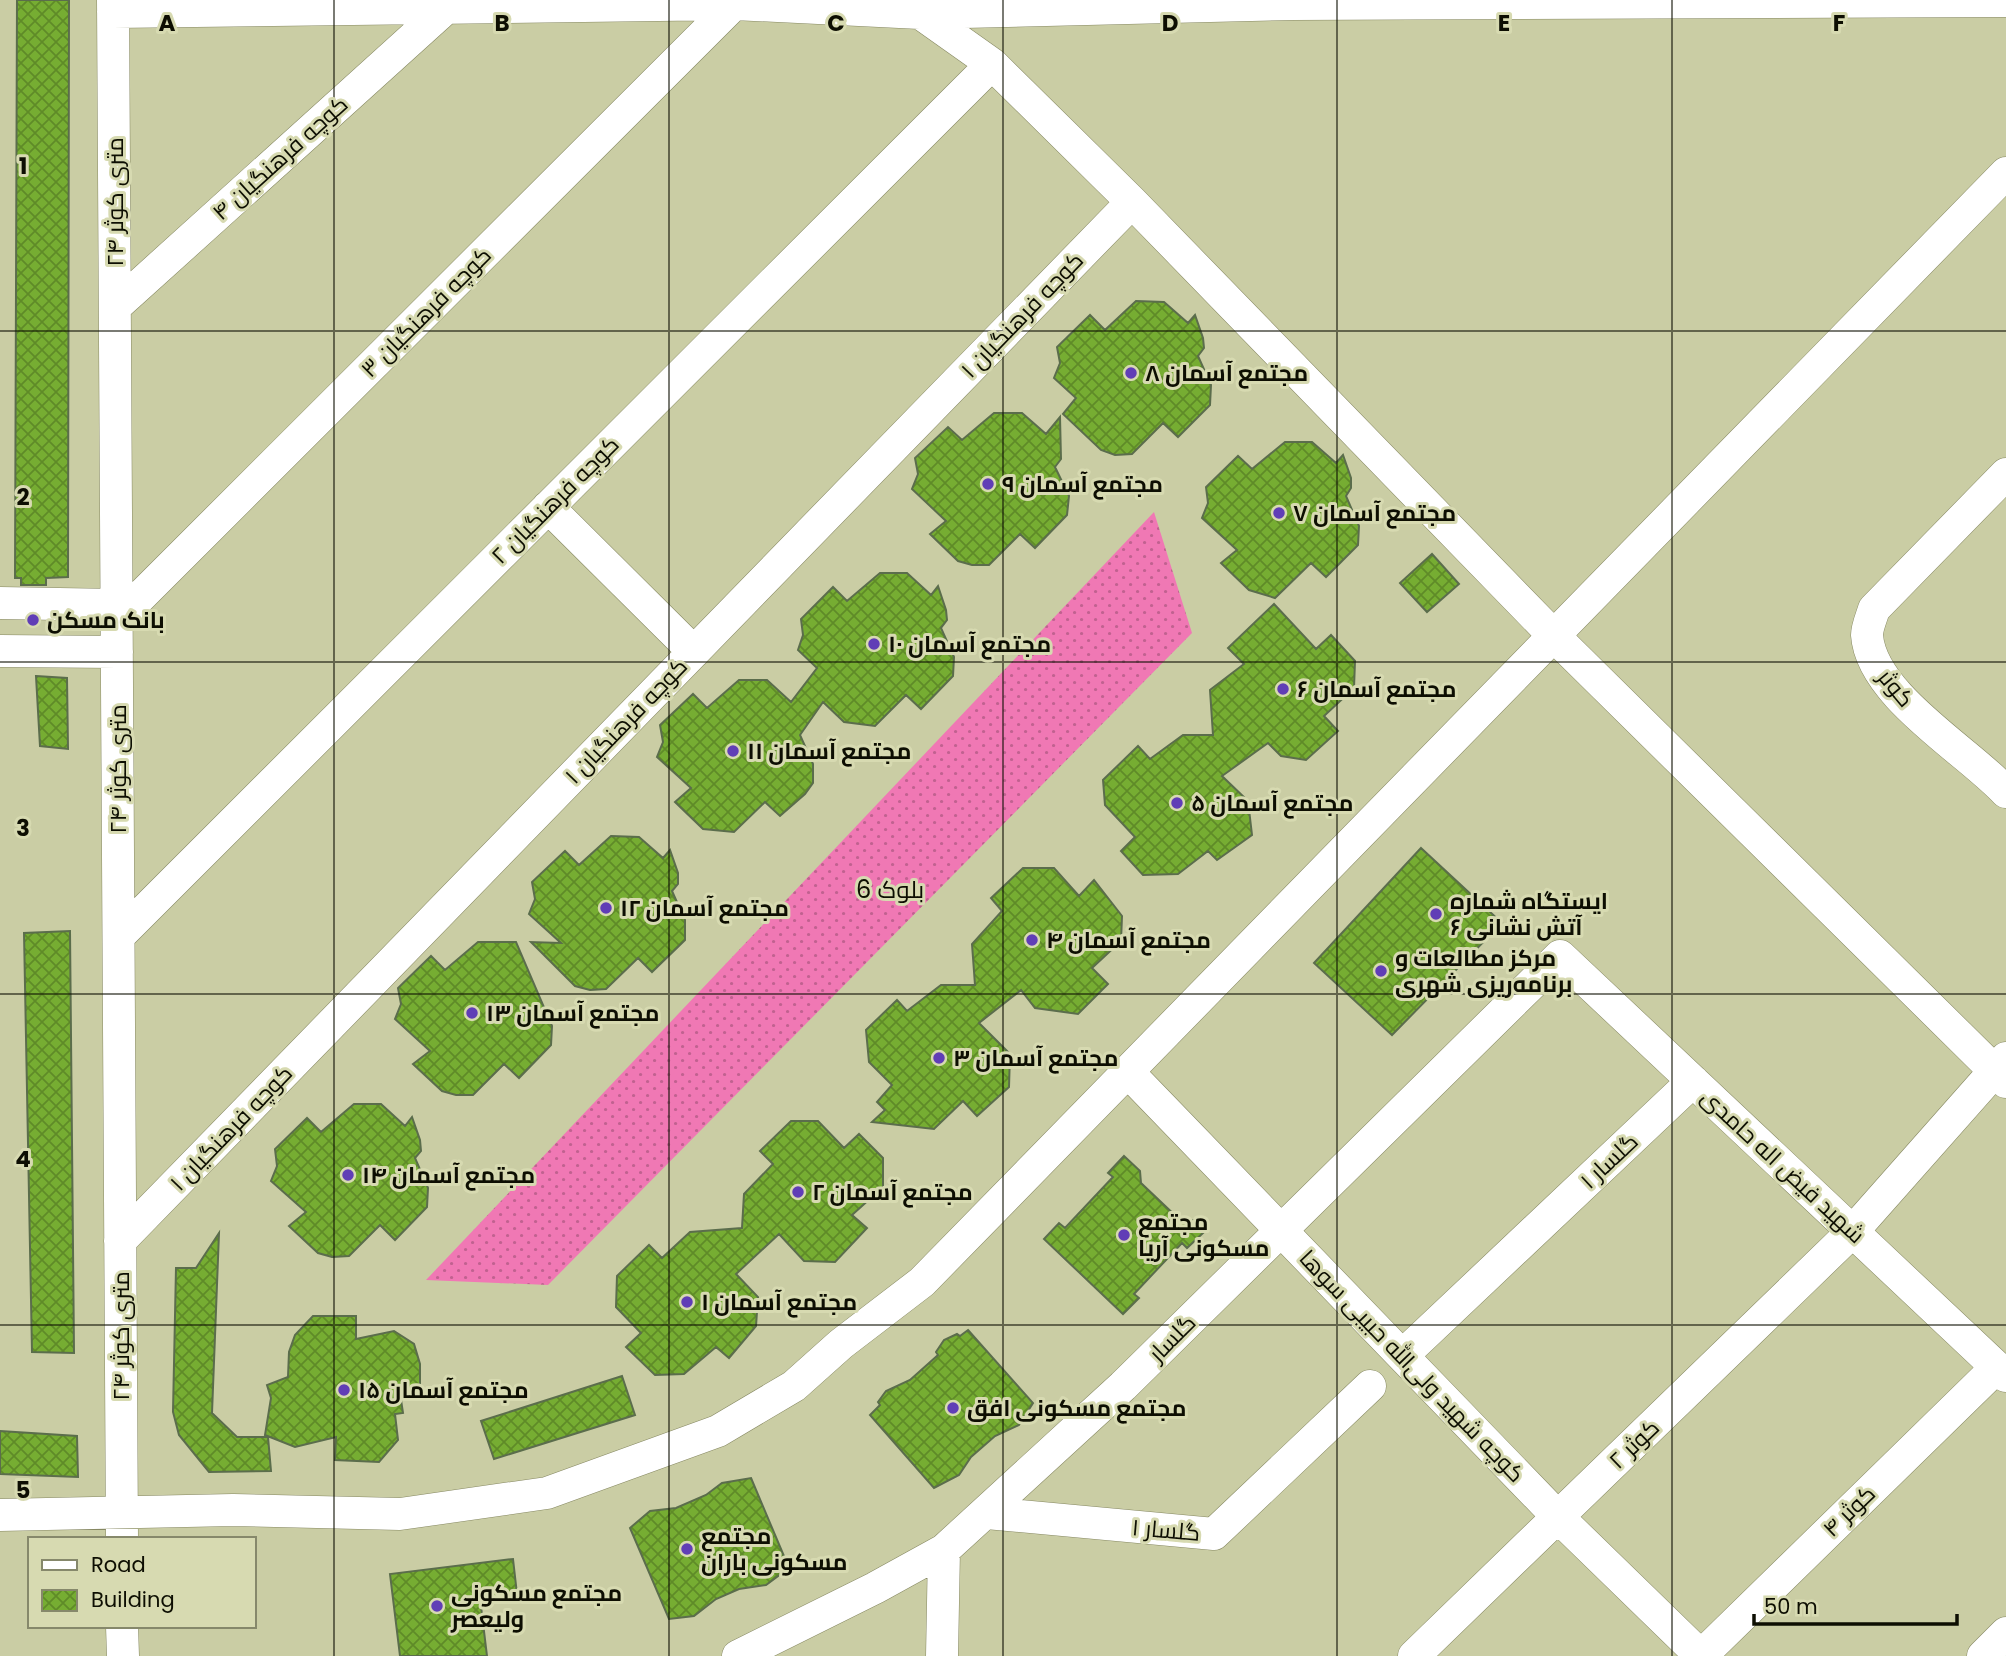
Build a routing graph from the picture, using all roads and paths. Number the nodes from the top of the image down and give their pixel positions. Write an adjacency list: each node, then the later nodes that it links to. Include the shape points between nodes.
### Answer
1 (2006, 1): 2 (street)
2 (1294, 2): 5 (street)
3 (734, 4): 5 (street); 6 (street); 14 (street, کوچه فرهنگیان ۳)
4 (113, 6): 6 (street); 10 (street, ۲۴ متری کوثر)
5 (920, 7): 7 (street)
6 (446, 8): 10 (street, کوچه فرهنگیان ۴)
7 (992, 64): 9 (street); 12 (street, کوچه فرهنگیان ۲)
8 (2006, 173): 15 (street)
9 (1132, 202): 15 (street); 18 (street, کوچه فرهنگیان ۱)
10 (115, 307): 14 (street, ۲۴ متری کوثر)
11 (2006, 474): 19 (street, کوثر, via 1874,609 1867,634 1877,666 1898,696)
12 (548, 507): 18 (street); 20 (street, کوچه فرهنگیان ۲)
13 (0, 603): 14 (street)
14 (117, 612): 17 (street, ۲۴ متری کوثر)
15 (1554, 636): 22 (street); 23 (street)
16 (0, 651): 17 (street)
17 (117, 652): 20 (street, ۲۴ متری کوثر)
18 (694, 652): 27 (street, کوچه فرهنگیان ۱)
19 (2001, 777)
20 (119, 936): 27 (street, ۲۴ متری کوثر)
21 (1560, 956): 24 (street, شهید فیض اله حامدی); 26 (street, گلسار)
22 (2002, 1070): 25 (street, کوثر ۲)
23 (1128, 1072): 26 (street, کوچه شهید ولی‌الله حبیبی سوها); 34 (street, via 922,1282 794,1386 718,1430 547,1493 400,1514 233,1510)
24 (1693, 1081): 25 (street, شهید فیض اله حامدی); 28 (street, گلسار ۱)
25 (1853, 1231): 29 (street, شهید فیض اله حامدی); 33 (street, کوثر ۲)
26 (1280, 1232): 28 (street, کوچه شهید ولی‌الله حبیبی سوها); 31 (street, گلسار)
27 (120, 1241): 34 (street, ۲۴ متری کوثر)
28 (1403, 1355): 33 (street, کوچه شهید ولی‌الله حبیبی سوها)
29 (2001, 1371): 42 (street, کوثر ۴)
30 (1370, 1386): 31 (street, گلسار ۱, via 1214,1534)
31 (986, 1513): 35 (street, گلسار)
32 (0, 1515): 34 (street)
33 (1558, 1517): 41 (street, کوثر ۲); 42 (street, کوچه شهید ولی‌الله حبیبی سوها)
34 (122, 1526)
35 (944, 1550): 39 (street, گلسار); 40 (street)
36 (122, 1628): 38 (street)
37 (2006, 1633): 43 (street)
38 (123, 1656)
39 (738, 1656)
40 (942, 1656)
41 (1414, 1656)
42 (1701, 1656)
43 (1983, 1656)

